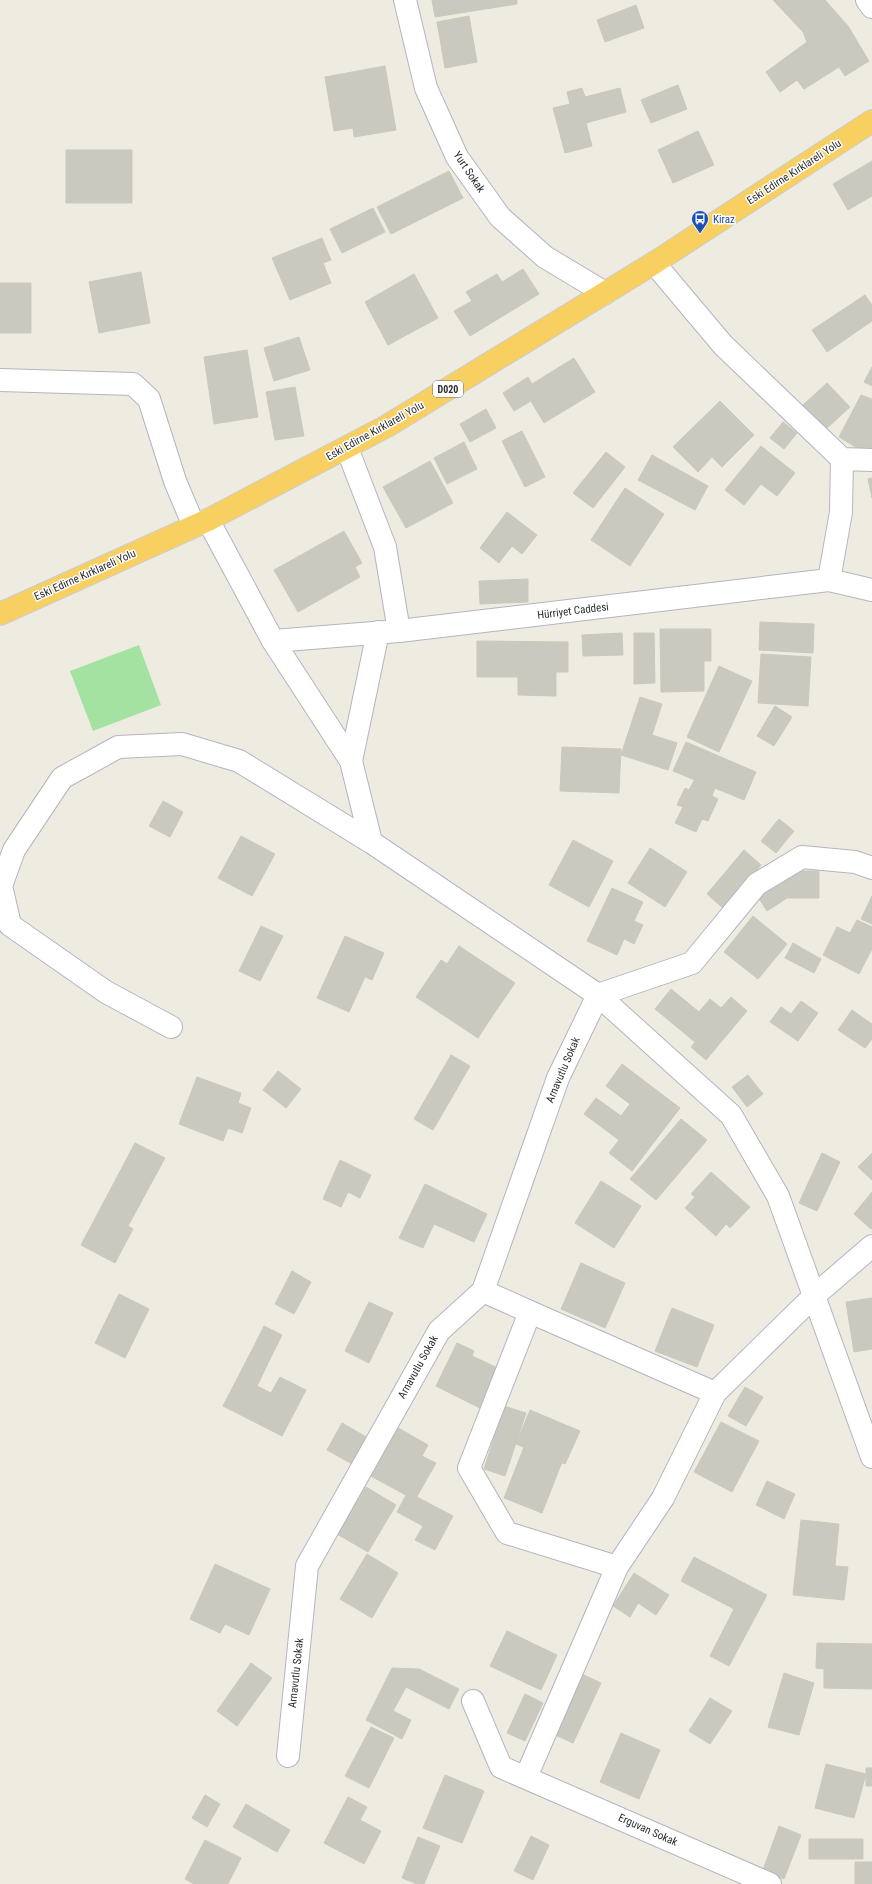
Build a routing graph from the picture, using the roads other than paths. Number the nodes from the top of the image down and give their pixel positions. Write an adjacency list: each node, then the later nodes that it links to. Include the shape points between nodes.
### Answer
1 (405, 0): 6 (street, Yurt Sokak, via 426,88 457,157 500,217 545,257)
2 (867, 0): 3 (street)
3 (872, 7)
4 (872, 121): 5 (highway, Eski Edirne Kırklareli Yolu / D020)
5 (654, 263): 6 (highway, Eski Edirne Kırklareli Yolu / D020); 9 (street, via 723,345)
6 (605, 293): 8 (highway, Eski Edirne Kırklareli Yolu / D020, via 387,426)
7 (0, 380): 11 (street, via 132,384 149,399 175,481)
8 (346, 448): 11 (highway, Eski Edirne Kırklareli Yolu / D020); 15 (street, via 385,547)
9 (842, 459): 10 (street); 12 (street, via 841,512)
10 (872, 460)
11 (201, 523): 14 (highway, Eski Edirne Kırklareli Yolu / D020); 17 (street)
12 (829, 580): 13 (street, Hürriyet Caddesi); 15 (street, Hürriyet Caddesi)
13 (872, 590)
14 (0, 614)
15 (399, 631): 16 (street, Hürriyet Caddesi)
16 (378, 632): 17 (street, Hürriyet Caddesi); 18 (street)
17 (273, 641): 18 (street)
18 (351, 761): 19 (street)
19 (371, 842): 21 (street); 22 (street, via 239,761 182,744 118,747 62,778 14,850 1,886 10,925 106,992)
20 (872, 868): 21 (street, via 855,862 802,857 757,884 692,963)
21 (598, 995): 24 (street, Arnavutlu Sokak, via 558,1078); 25 (street, via 731,1115 778,1196)
22 (171, 1027)
23 (872, 1246): 25 (street)
24 (483, 1291): 26 (street); 31 (street, Arnavutlu Sokak, via 439,1331 307,1566)
25 (814, 1296): 27 (street); 28 (street)
26 (530, 1312): 27 (street); 29 (street, via 468,1468 507,1533)
27 (715, 1393): 29 (street, via 664,1498)
28 (872, 1457)
29 (617, 1568): 32 (street)
30 (473, 1701): 32 (street, Erguvan Sokak, via 501,1767)
31 (288, 1756)
32 (526, 1777): 33 (street, Erguvan Sokak)
33 (770, 1884)

